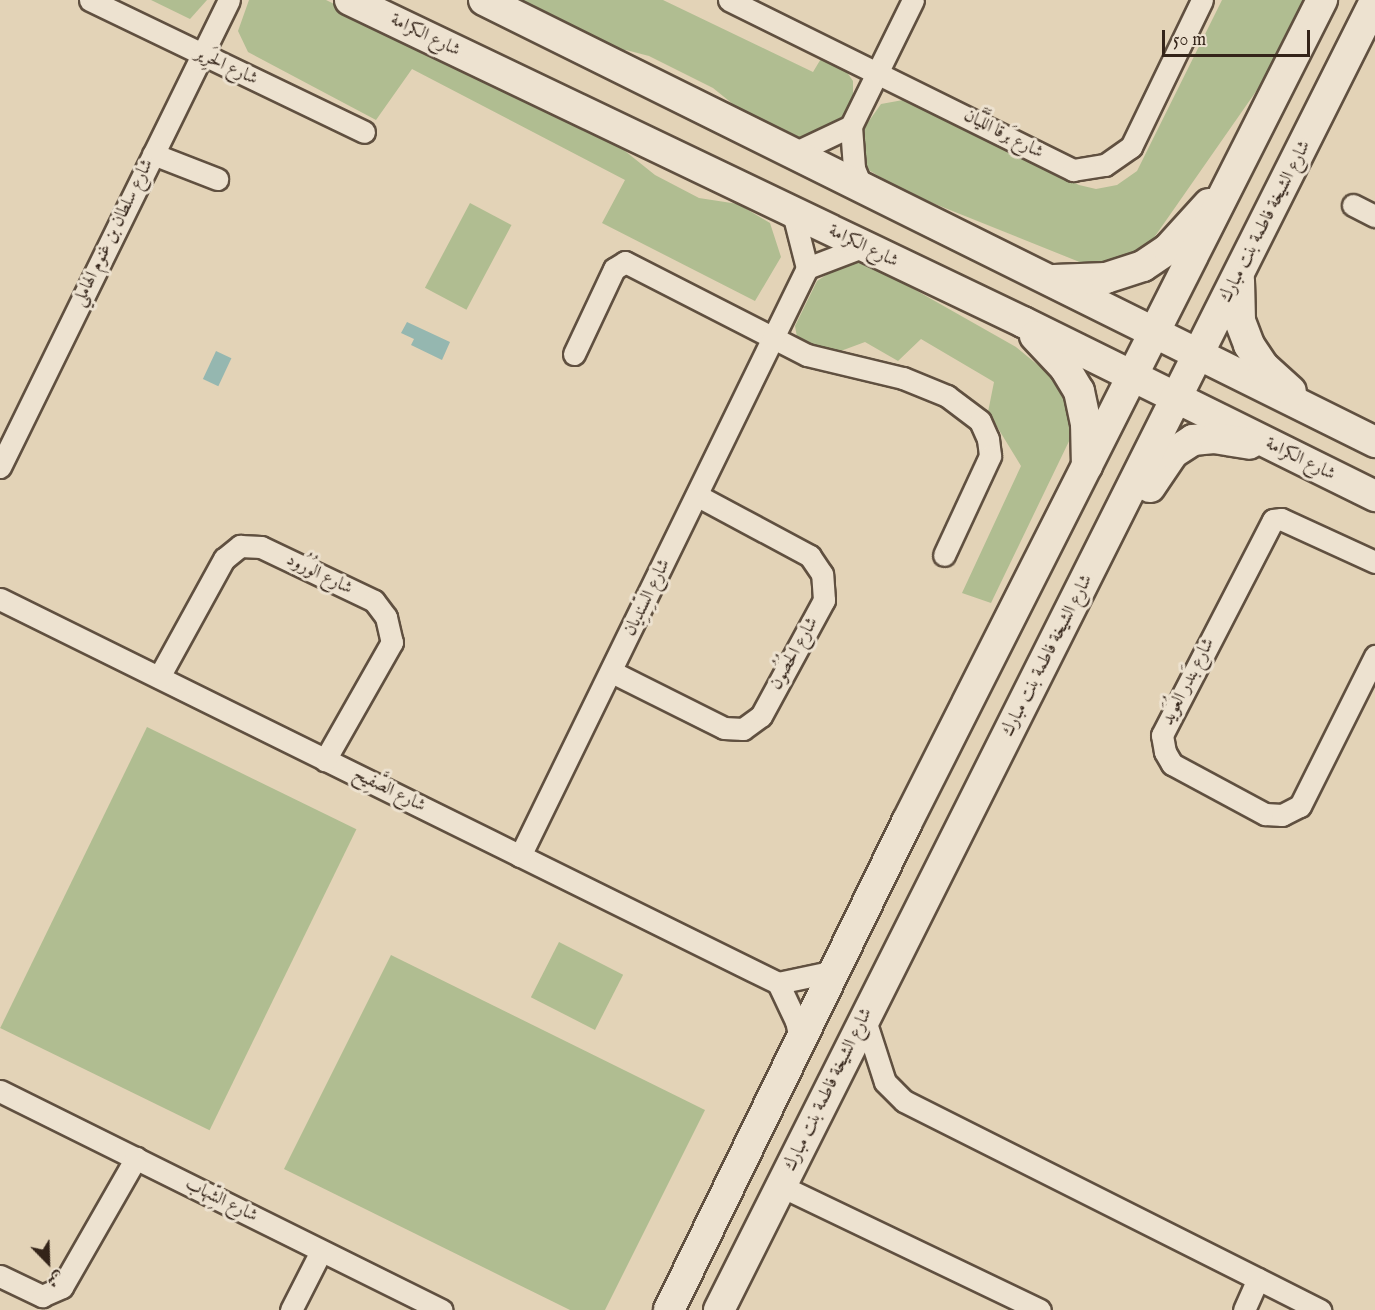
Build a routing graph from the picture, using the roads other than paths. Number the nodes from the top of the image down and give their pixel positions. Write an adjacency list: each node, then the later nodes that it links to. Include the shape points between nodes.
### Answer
1 (90, 0): 10 (street, شارع الحَرِير)
2 (229, 0): 10 (street, شارع سلطان بن غنوم الهاملي)
3 (350, 0): 20 (main road, شارع الكرامة)
4 (484, 0): 15 (main road)
5 (729, 0): 11 (street, شارع بَرقا اللَّيَّان)
6 (913, 0): 11 (street)
7 (1202, 0): 11 (street, شارع بَرقا اللَّيَّان, via 1131,147 1105,165 1073,170)
8 (1322, 0): 16 (main road)
9 (1375, 1): 24 (main road, شارع الشيخة فاطمة بنت مبارك)
10 (201, 56): 13 (street, شارع الحَرِير); 14 (street, شارع سلطان بن غنوم الهاملي)
11 (877, 72): 12 (street)
12 (851, 126): 15 (street); 18 (street, via 854,168)
13 (364, 132)
14 (153, 154): 17 (street); 36 (street, شارع سلطان بن غنوم الهاملي)
15 (792, 154): 18 (main road)
16 (1235, 175): 25 (main road, via 1168,249 1143,266 1106,278); 27 (main road)
17 (217, 179)
18 (862, 188): 25 (main road)
19 (1353, 206): 21 (street)
20 (793, 213): 22 (main road, شارع الكرامة); 23 (street)
21 (1375, 216)
22 (862, 247): 23 (street); 26 (main road, شارع الكرامة)
23 (807, 268): 28 (street, شارع السِّندِيان)
24 (1240, 272): 30 (main road, شارع الشيخة فاطمة بنت مبارك); 33 (main road, via 1238,309 1249,345 1264,367)
25 (1047, 280): 27 (main road)
26 (1023, 322): 31 (main road, شارع الكرامة); 37 (main road, via 1065,368 1079,391 1086,423)
27 (1157, 333): 30 (main road); 31 (main road)
28 (774, 339): 29 (street, via 625,262 614,269); 38 (street, شارع السِّندِيان); 41 (street, via 807,355 903,378 947,396 980,422 990,456)
29 (574, 354)
30 (1200, 354): 32 (main road, شارع الشيخة فاطمة بنت مبارك); 33 (main road)
31 (1133, 378): 32 (main road, شارع الكرامة); 37 (main road)
32 (1176, 399): 35 (main road, شارع الكرامة); 40 (main road, شارع الشيخة فاطمة بنت مبارك)
33 (1320, 417): 34 (main road)
34 (1375, 442)
35 (1275, 448): 39 (main road, شارع الكرامة); 40 (main road, via 1214,438 1188,443 1173,453 1143,498)
36 (0, 467)
37 (1087, 470): 49 (main road)
38 (698, 496): 45 (street, شارع السِّندِيان); 45 (street, شارع الحُصُون, via 810,556 822,574 824,600 761,716 743,729 724,728)
39 (1375, 496)
40 (1118, 518): 51 (main road, شارع الشيخة فاطمة بنت مبارك)
41 (944, 555)
42 (1375, 562): 44 (street, شارع بَندر العُوَيد, via 1281,519 1273,520 1162,735 1165,752 1172,764 1265,814 1282,815 1300,806)
43 (0, 599): 46 (street, شارع الصَّفِيح)
44 (1375, 656)
45 (612, 672): 48 (street, شارع السِّندِيان)
46 (159, 677): 47 (street, شارع الصَّفِيح); 47 (street, شارع الوُرُود, via 224,559 240,546 261,547 374,601 386,617 392,642)
47 (325, 760): 48 (street, شارع الصَّفِيح)
48 (520, 856): 50 (street, شارع الصَّفِيح)
49 (835, 971): 50 (street); 52 (main road)
50 (778, 983): 52 (street)
51 (864, 1017): 55 (main road, شارع الشيخة فاطمة بنت مبارك); 58 (street, via 885,1082 904,1101)
52 (801, 1042): 61 (main road)
53 (0, 1091): 54 (street, شارع الشِّهاب)
54 (136, 1158): 56 (street, شارع الشِّهاب); 57 (street, via 62,1287 42,1296)
55 (781, 1186): 62 (main road, شارع الشيخة فاطمة بنت مبارك); 63 (street)
56 (321, 1251): 59 (street); 60 (street, شارع الشِّهاب)
57 (0, 1276)
58 (1257, 1279): 64 (street); 65 (street)
59 (291, 1310)
60 (442, 1310)
61 (669, 1310)
62 (720, 1310)
63 (1040, 1310)
64 (1244, 1310)
65 (1320, 1310)

